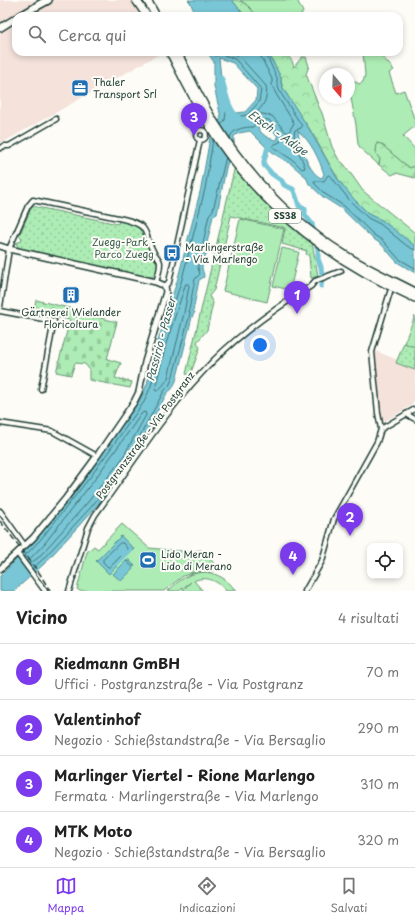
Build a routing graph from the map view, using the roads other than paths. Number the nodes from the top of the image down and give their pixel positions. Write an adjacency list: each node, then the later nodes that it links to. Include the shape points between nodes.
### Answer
1 (48, 0): 5 (highway)
2 (136, 0): 7 (highway)
3 (141, 0): 8 (highway)
4 (146, 0): 9 (highway)
5 (37, 6): 6 (main road)
6 (27, 12)
7 (145, 12)
8 (146, 12)
9 (154, 12)
10 (12, 20): 11 (main road)
11 (0, 28)
12 (172, 56): 15 (highway, SS38)
13 (178, 56): 15 (highway, SS38)
14 (56, 119): 17 (street, via 9,146)
15 (211, 122): 20 (highway, SS38, via 272,196); 20 (highway, SS38, via 235,162 258,189 300,229)
16 (200, 140): 23 (street, via 169,282)
17 (0, 148)
18 (0, 246): 19 (street)
19 (9, 249): 22 (street); 22 (street, via 28,206 34,200 123,219 142,226 148,237 160,264); 27 (street)
20 (345, 258): 25 (highway, SS38); 26 (highway, SS38)
21 (341, 271): 41 (street, Postgranzstraße - Via Postgranz, via 315,281 242,333 198,377 159,425 95,515 86,533)
22 (156, 282): 23 (street)
23 (165, 286): 35 (street, via 166,295 145,362 139,392)
24 (390, 292): 34 (street, via 372,352)
25 (415, 292)
26 (415, 298)
27 (0, 307)
28 (0, 311): 29 (street, via 54,321)
29 (41, 389)
30 (415, 409): 31 (street)
31 (406, 414): 32 (street); 34 (street)
32 (415, 419)
33 (0, 423): 35 (street, via 52,432)
34 (381, 429): 42 (street, via 334,519 322,561)
35 (97, 456): 37 (street, via 66,498)
36 (0, 511): 37 (street)
37 (25, 546): 38 (street)
38 (18, 554): 39 (street); 40 (street)
39 (0, 569)
40 (45, 591)
41 (68, 591)
42 (305, 591)

